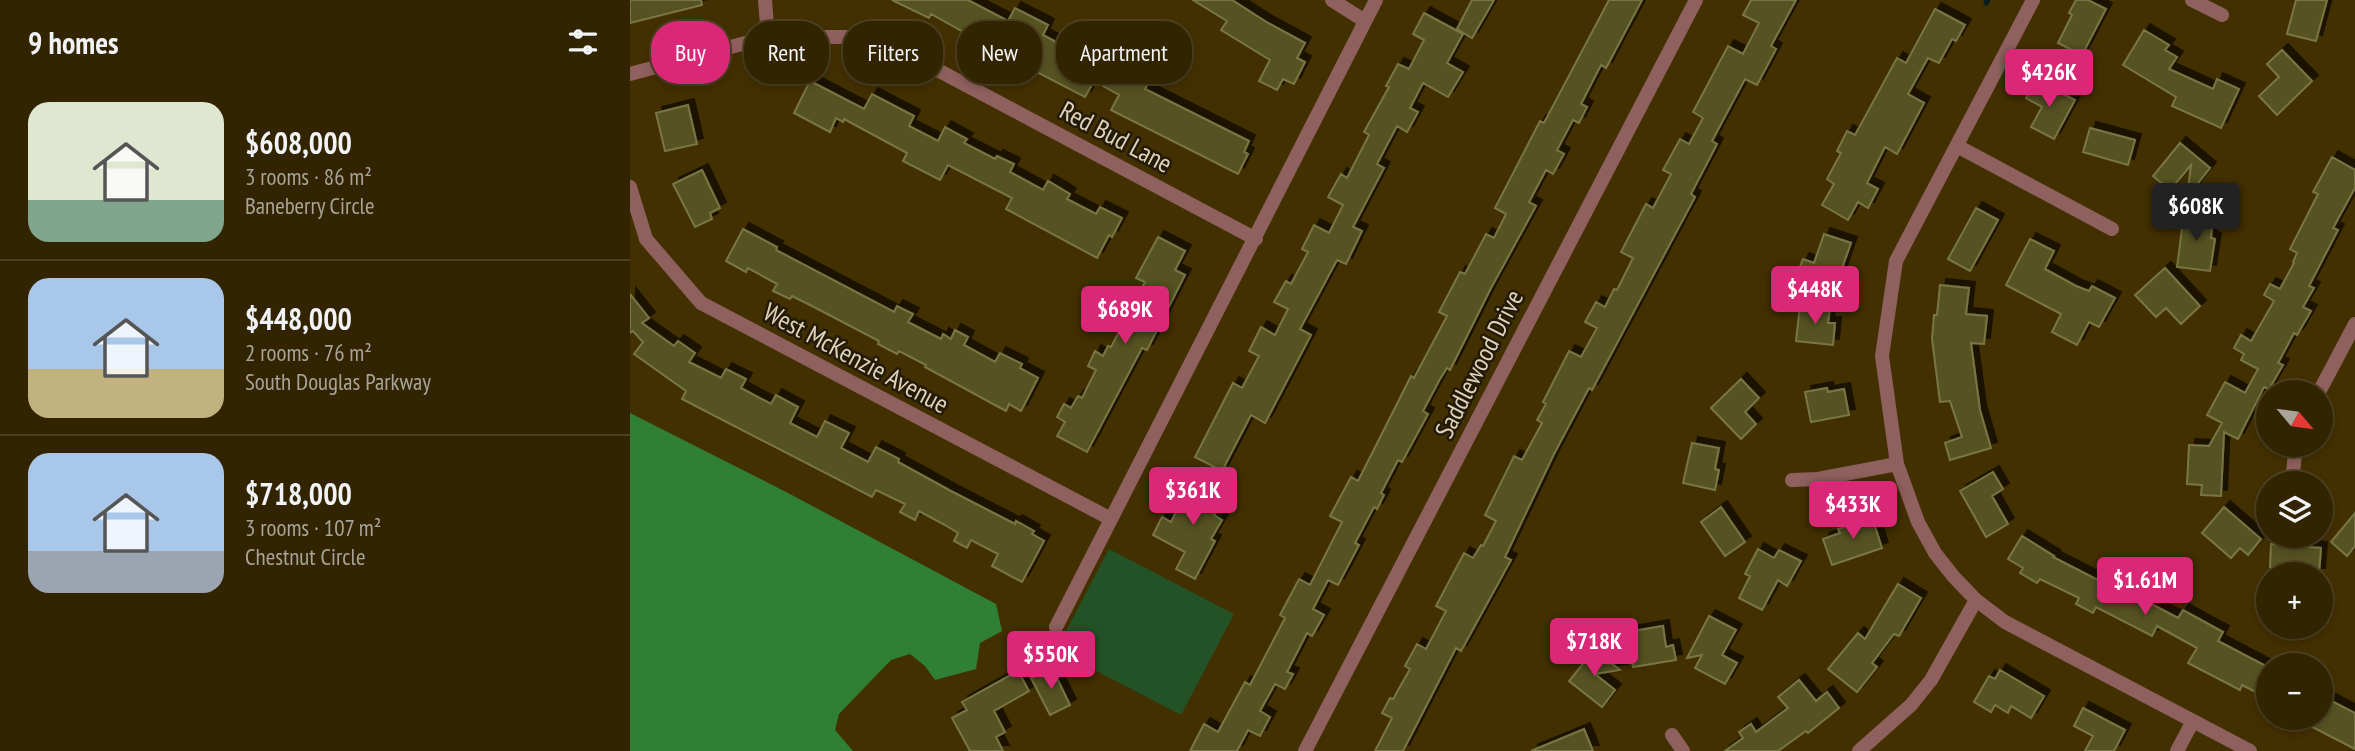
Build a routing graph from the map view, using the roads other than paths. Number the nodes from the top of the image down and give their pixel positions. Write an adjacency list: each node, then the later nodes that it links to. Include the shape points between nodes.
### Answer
1 (765, 0): 8 (street)
2 (1332, 0): 9 (street)
3 (1376, 0): 9 (street)
4 (1696, 0): 26 (street, Saddlewood Drive)
5 (2033, 0): 13 (street)
6 (2192, 0): 7 (street)
7 (2222, 15)
8 (767, 21)
9 (1365, 21): 16 (street)
10 (829, 37): 16 (street, Red Bud Lane, via 858,37 930,66)
11 (744, 43): 12 (street, Red Bud Lane)
12 (630, 74)
13 (1958, 146): 15 (street); 19 (street, via 1896,261 1882,356)
14 (630, 187): 21 (street, West McKenzie Avenue, via 646,239 701,303)
15 (2112, 229)
16 (1256, 239): 21 (street)
17 (2355, 324): 18 (street)
18 (2325, 380)
19 (1897, 464): 20 (street); 22 (street, via 1935,553)
20 (1792, 480)
21 (1111, 519): 23 (street)
22 (1976, 600): 24 (street, via 2005,622); 28 (street, via 1911,705)
23 (1056, 627)
24 (2193, 721): 29 (street); 30 (street)
25 (1672, 735): 27 (street)
26 (1305, 751)
27 (1683, 751)
28 (1859, 751)
29 (2177, 751)
30 (2250, 751)

